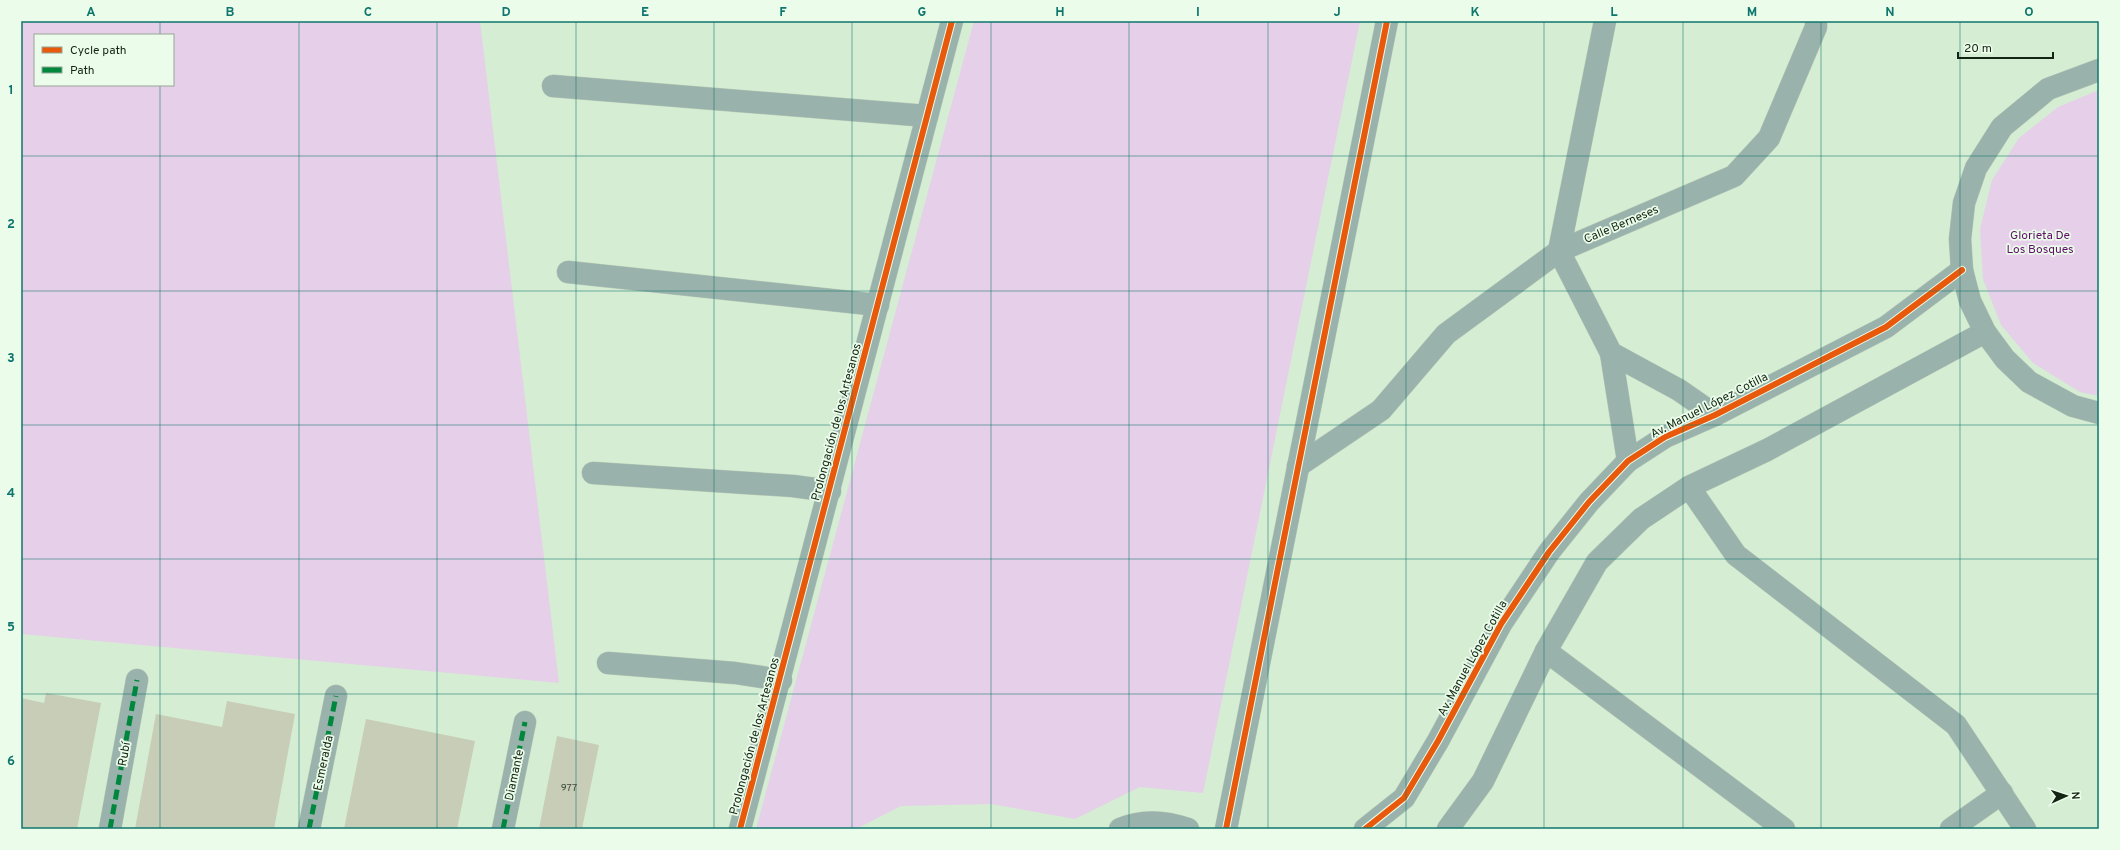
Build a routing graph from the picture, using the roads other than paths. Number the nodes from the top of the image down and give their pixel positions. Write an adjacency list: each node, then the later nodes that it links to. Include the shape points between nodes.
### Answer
1 (952, 21): 7 (street, Prolongación de los Artesanos)
2 (1387, 21): 17 (street)
3 (1605, 21): 8 (street)
4 (1816, 21): 8 (street, Calle Berneses, via 1816,27 1769,138 1734,176)
5 (2097, 66): 9 (street, via 2048,89 2002,127 1976,168 1964,203 1960,239)
6 (553, 86): 7 (street)
7 (927, 116): 11 (street, Prolongación de los Artesanos)
8 (1559, 251): 13 (street); 17 (street, Calle Berneses, via 1446,334 1381,410)
9 (1962, 270): 12 (street, via 1970,302); 15 (street, Av. Manuel López Cotilla, via 1886,327)
10 (568, 272): 11 (street)
11 (878, 305): 20 (street, Prolongación de los Artesanos)
12 (1985, 332): 14 (street, via 2005,359 2029,382 2073,406); 19 (street, via 1767,450)
13 (1612, 353): 15 (street, via 1679,390); 16 (street)
14 (2099, 413)
15 (1715, 415): 16 (street, Av. Manuel López Cotilla, via 1665,437)
16 (1628, 461): 35 (street, Av. Manuel López Cotilla, via 1589,502 1549,552 1502,624 1404,798)
17 (1298, 466): 34 (street)
18 (593, 473): 20 (street, via 792,486)
19 (1689, 487): 21 (street, via 1641,519 1597,562); 27 (street, via 1736,555 1956,725)
20 (830, 491): 24 (street, Prolongación de los Artesanos)
21 (1546, 651): 36 (street, via 1483,781); 37 (street)
22 (608, 663): 24 (street, via 736,672)
23 (137, 680): 28 (street, Rubí)
24 (781, 680): 31 (street, Prolongación de los Artesanos)
25 (336, 696): 29 (street, Esmeralda)
26 (525, 722): 30 (street, Diamante)
27 (2002, 792): 38 (street); 39 (street)
28 (110, 829)
29 (309, 829)
30 (502, 829)
31 (740, 829)
32 (1120, 829): 33 (street, via 1149,821 1169,823)
33 (1188, 829)
34 (1226, 829)
35 (1366, 829)
36 (1448, 829)
37 (1784, 829)
38 (1951, 829)
39 (2025, 829)

